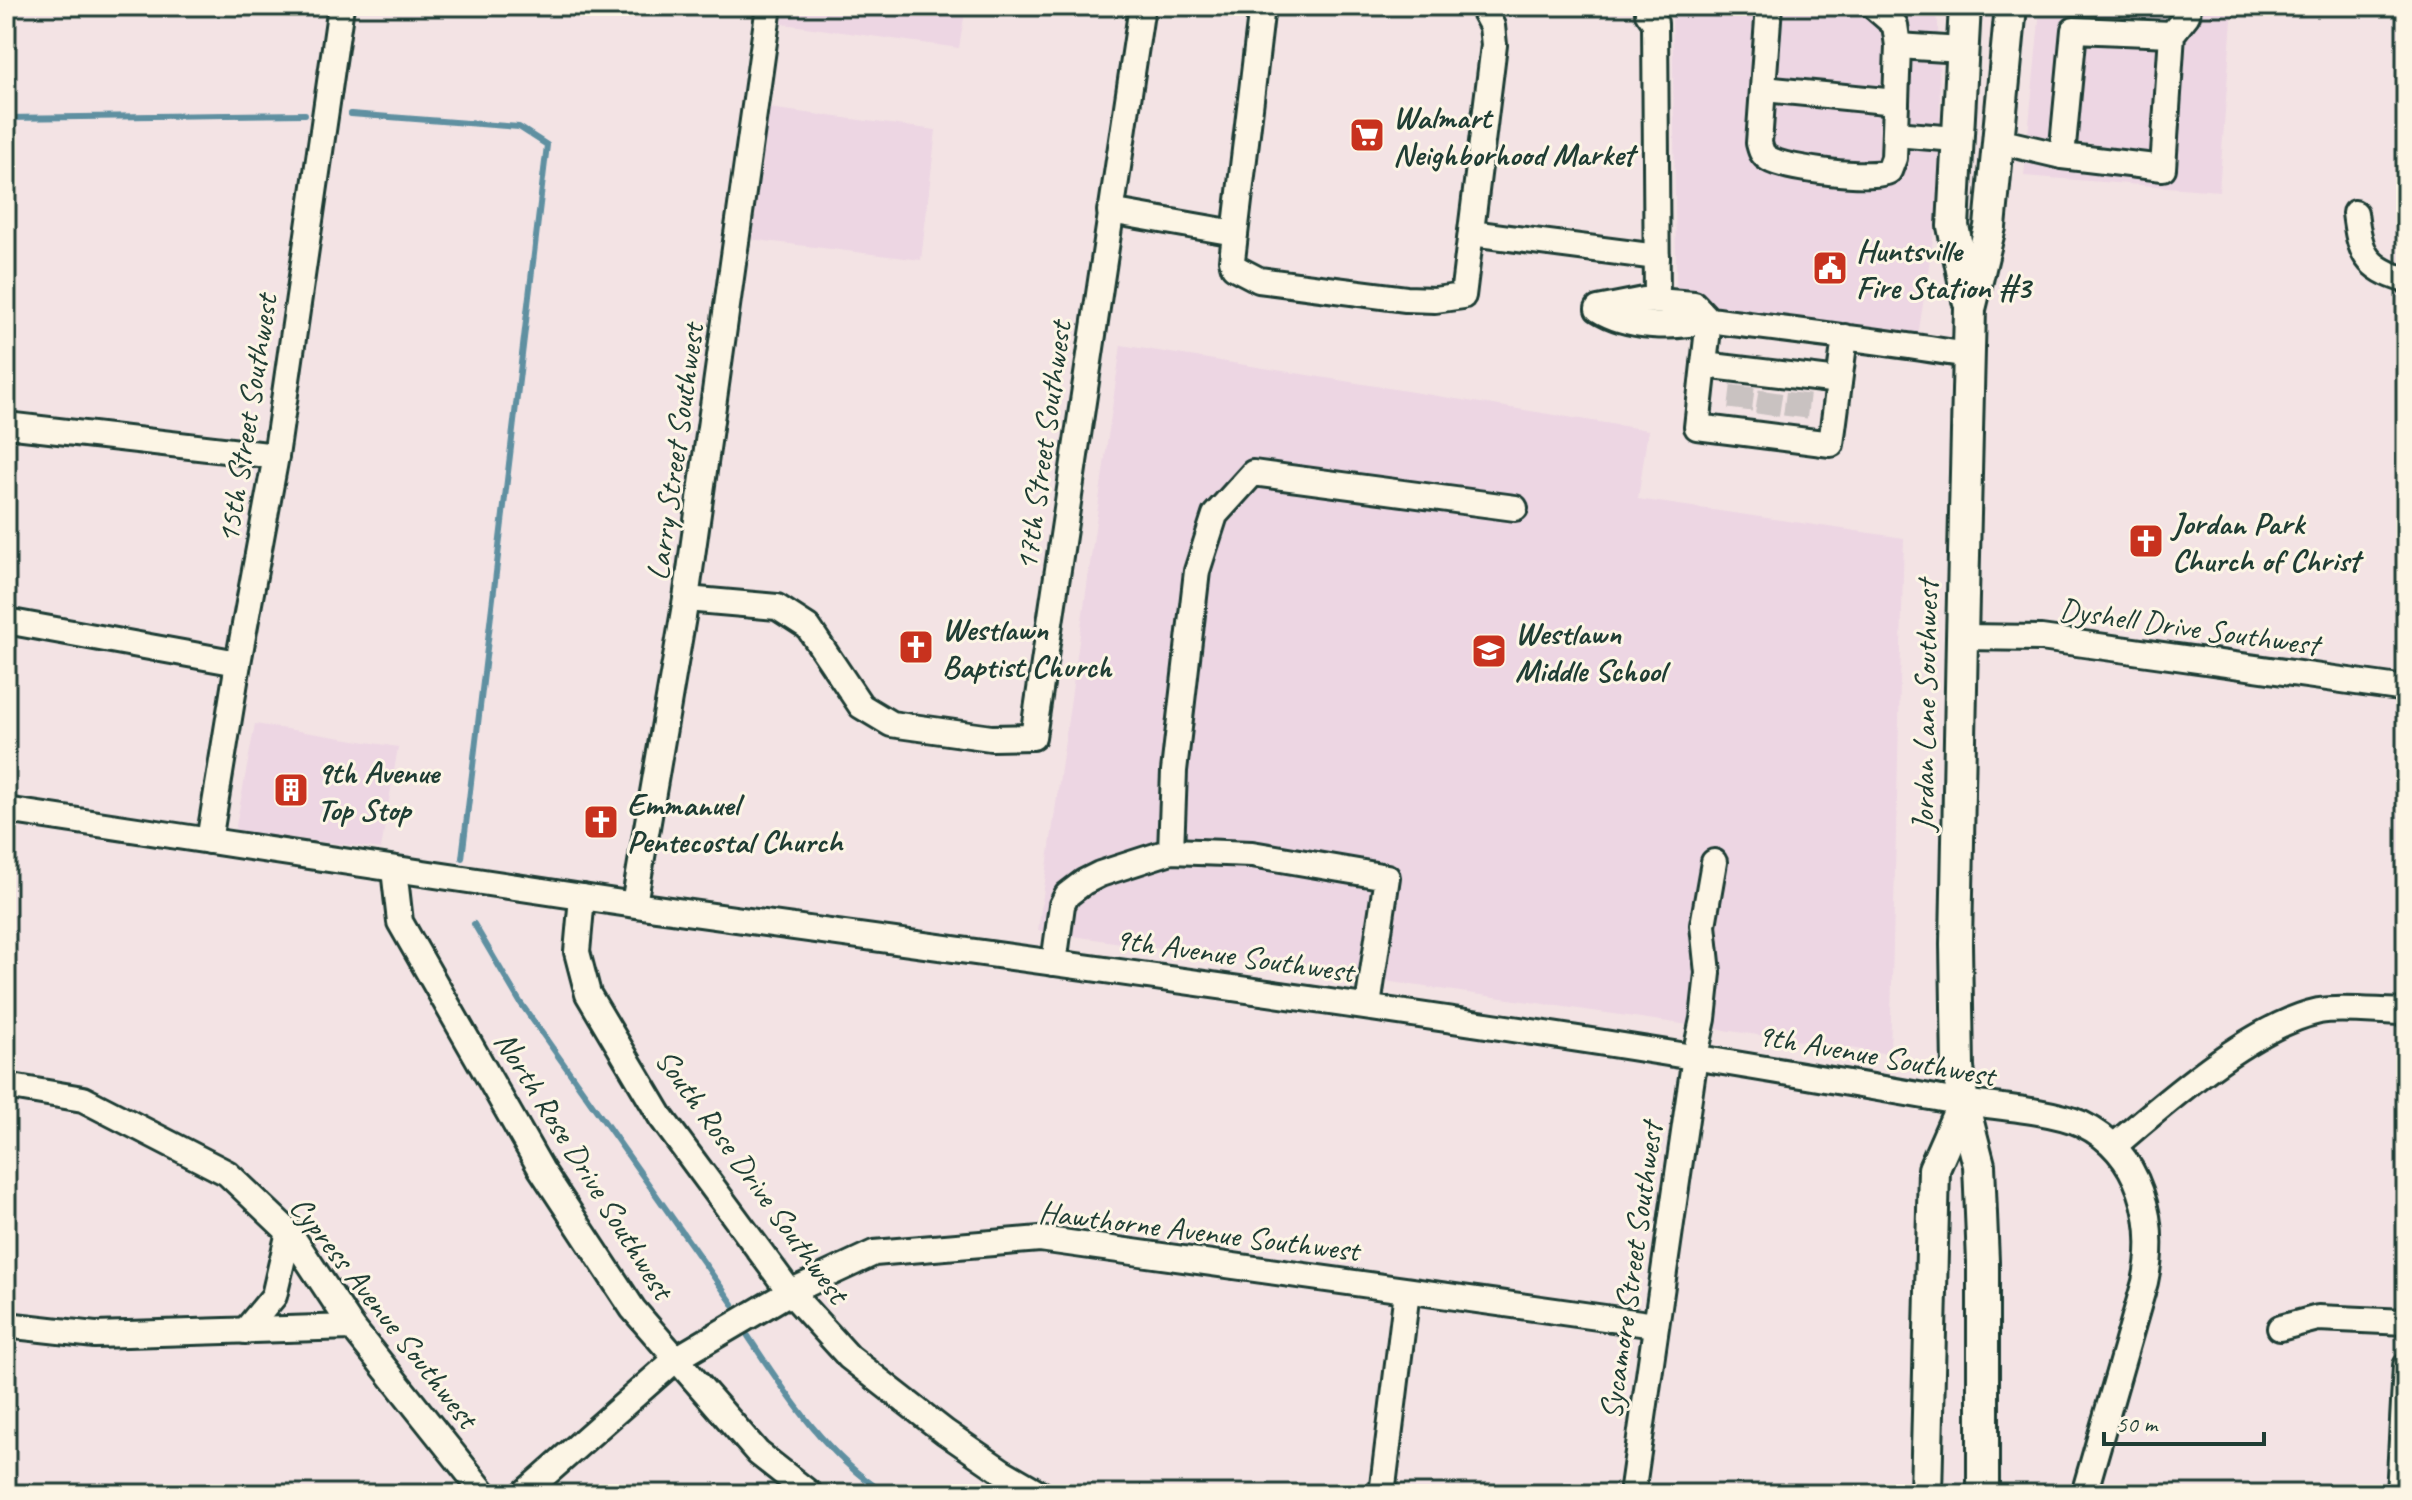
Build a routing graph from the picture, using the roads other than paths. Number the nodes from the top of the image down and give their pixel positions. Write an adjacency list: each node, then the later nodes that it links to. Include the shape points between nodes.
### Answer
1 (341, 6): 36 (street, 15th Street Southwest)
2 (769, 6): 38 (street, Larry Street Southwest)
3 (1142, 6): 21 (street, 17th Street Southwest)
4 (1262, 6): 23 (street)
5 (1481, 6): 24 (street, via 1494,45)
6 (1769, 6): 15 (street)
7 (1873, 6): 13 (street, via 1895,25)
8 (1965, 6): 14 (main road, Jordan Lane Southwest)
9 (2011, 6): 19 (main road, Jordan Lane Southwest)
10 (2188, 6): 12 (street)
11 (1648, 13): 25 (street, via 1655,23)
12 (2172, 34): 20 (street, via 2074,30); 20 (street, via 2163,168)
13 (1898, 46): 14 (street); 16 (street)
14 (1962, 50): 18 (main road, Jordan Lane Southwest)
15 (1764, 89): 16 (street); 17 (street, via 1759,143 1762,154 1772,161 1884,174 1894,158)
16 (1896, 102): 17 (street)
17 (1895, 134): 18 (street)
18 (1956, 139): 28 (main road, Jordan Lane Southwest, via 1953,226)
19 (1998, 141): 20 (street); 28 (main road, Jordan Lane Southwest, via 1990,227)
20 (2062, 156)
21 (1110, 211): 23 (street); 38 (street, 17th Street Southwest, via 1033,737 991,738 891,724 861,706 808,627 777,607)
22 (2355, 213): 26 (street, via 2368,261)
23 (1235, 233): 24 (street, via 1234,267 1252,279 1435,300 1463,296)
24 (1471, 233): 25 (street)
25 (1657, 257): 27 (street)
26 (2406, 280)
27 (1657, 301): 29 (street, via 1694,304); 29 (street, via 1598,309 1613,318 1644,323 1689,326)
28 (1970, 309): 31 (main road, Jordan Lane Southwest)
29 (1709, 320): 30 (street); 32 (street)
30 (1845, 337): 31 (street); 33 (street)
31 (1968, 355): 40 (main road, Jordan Lane Southwest)
32 (1704, 365): 34 (street, via 1771,380); 34 (street, via 1697,427 1738,420 1766,425)
33 (1839, 381): 34 (street); 34 (street, via 1831,444)
34 (1796, 406)
35 (6, 425): 36 (street)
36 (276, 456): 41 (street, 15th Street Southwest)
37 (1515, 508): 45 (street, via 1253,473 1215,515 1197,571 1174,771)
38 (686, 599): 49 (street, Larry Street Southwest)
39 (6, 621): 41 (street)
40 (1962, 637): 42 (street, Dyshell Drive Southwest, via 2041,638); 55 (main road, Jordan Lane Southwest, via 1956,944)
41 (238, 663): 44 (street, 15th Street Southwest)
42 (2406, 689)
43 (6, 810): 44 (street, 9th Avenue Southwest)
44 (209, 841): 47 (street, 9th Avenue Southwest)
45 (1171, 851): 50 (street, via 1100,874 1067,895); 51 (street, via 1252,854 1387,877)
46 (1714, 862): 53 (street, Sycamore Street Southwest, via 1703,925 1708,973)
47 (394, 869): 48 (street, 9th Avenue Southwest); 67 (street, North Rose Drive Southwest, via 400,922 541,1169 633,1309)
48 (582, 897): 49 (street, 9th Avenue Southwest); 60 (street, South Rose Drive Southwest, via 577,952 588,994 661,1117)
49 (634, 904): 50 (street, 9th Avenue Southwest)
50 (1054, 963): 51 (street, 9th Avenue Southwest)
51 (1368, 1006): 53 (street, 9th Avenue Southwest)
52 (2406, 1012): 56 (street, via 2320,1011 2267,1031 2189,1084)
53 (1695, 1056): 55 (street, 9th Avenue Southwest); 63 (street, Sycamore Street Southwest)
54 (6, 1086): 57 (street, Cypress Avenue Southwest, via 83,1099 227,1173)
55 (1963, 1103): 56 (street, 9th Avenue Southwest, via 2066,1118); 58 (main road, via 1934,1169); 77 (main road, Jordan Lane Southwest, via 1979,1165)
56 (2114, 1146): 78 (street, via 2141,1191 2148,1269)
57 (289, 1232): 64 (street, Cypress Avenue Southwest); 66 (street, via 274,1296)
58 (1931, 1276): 75 (main road); 76 (main road)
59 (1407, 1291): 60 (street, Hawthorne Avenue Southwest, via 1040,1239 874,1253); 63 (street, Hawthorne Avenue Southwest); 73 (street)
60 (790, 1292): 67 (street, Hawthorne Avenue Southwest); 72 (street, South Rose Drive Southwest, via 849,1357 945,1432)
61 (2406, 1322): 65 (street, via 2318,1318)
62 (6, 1325): 66 (street, via 95,1335)
63 (1655, 1325): 74 (street, Sycamore Street Southwest)
64 (352, 1327): 66 (street); 69 (street, Cypress Avenue Southwest)
65 (2280, 1328)
66 (245, 1331)
67 (676, 1359): 70 (street, Hawthorne Avenue Southwest); 71 (street, North Rose Drive Southwest, via 758,1453)
68 (2406, 1366): 79 (street)
69 (485, 1494)
70 (523, 1494)
71 (810, 1494)
72 (1041, 1494)
73 (1382, 1494)
74 (1632, 1494)
75 (1907, 1494)
76 (1926, 1494)
77 (1983, 1494)
78 (2084, 1494)
79 (2399, 1494)

